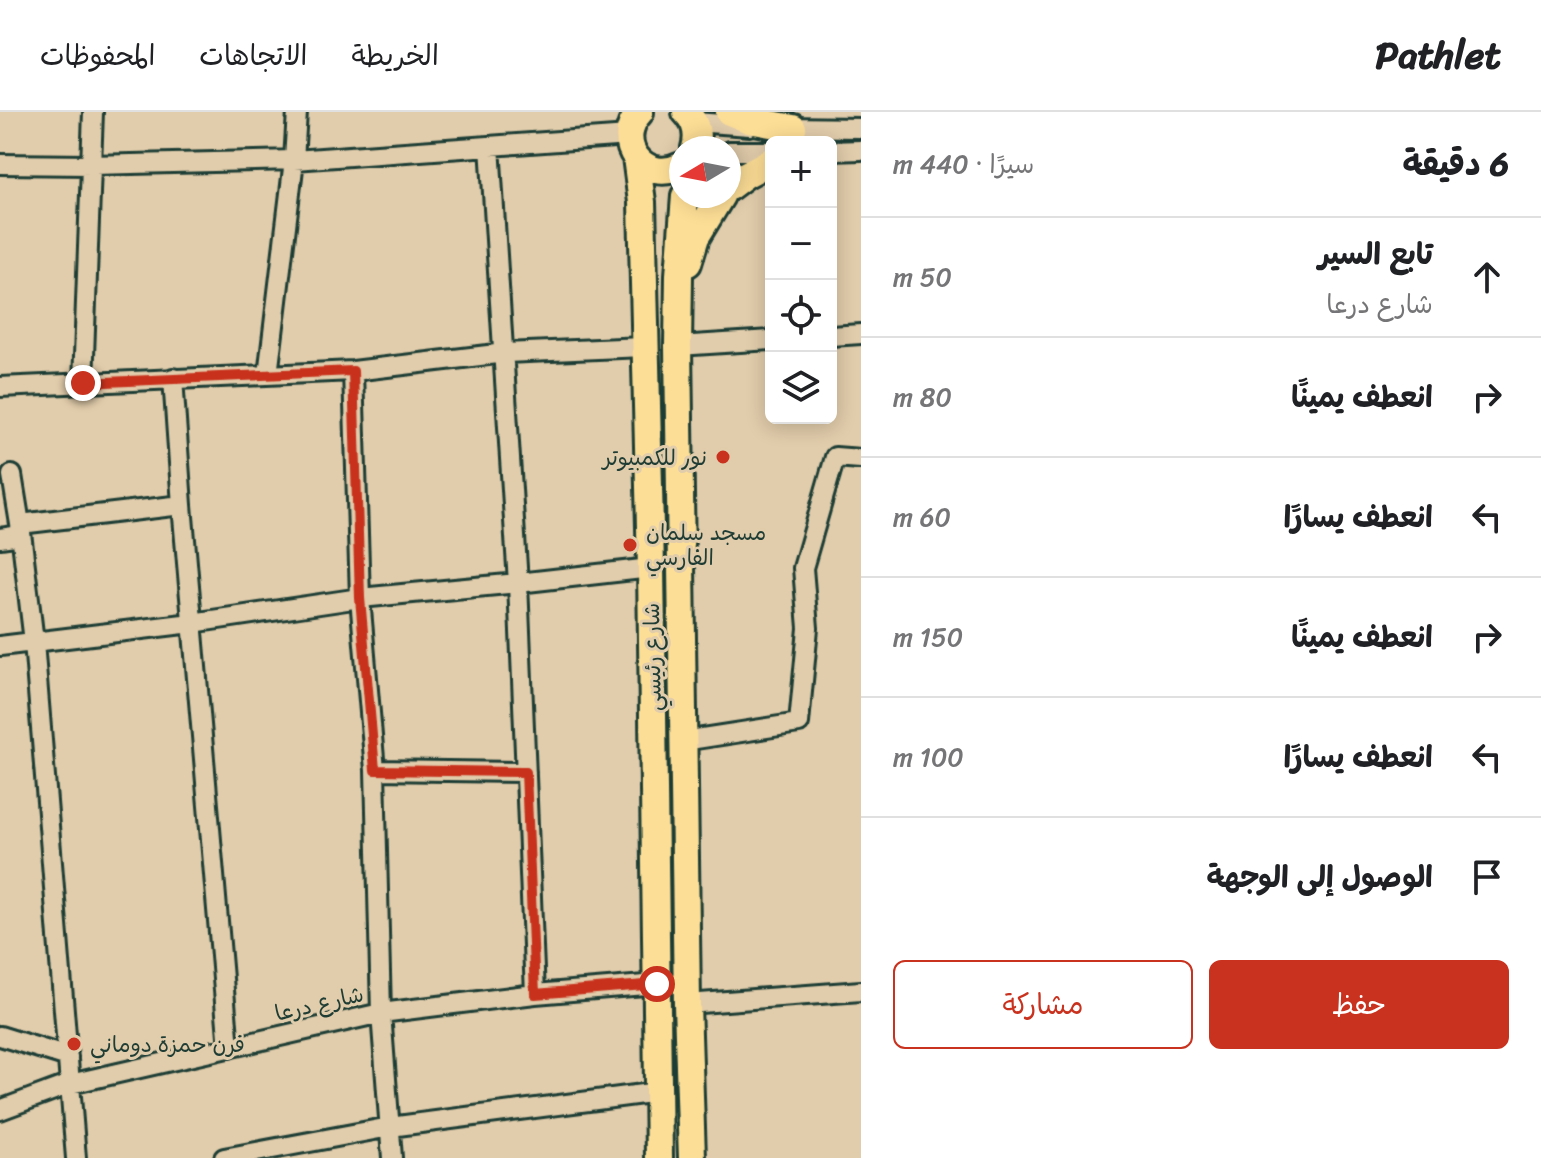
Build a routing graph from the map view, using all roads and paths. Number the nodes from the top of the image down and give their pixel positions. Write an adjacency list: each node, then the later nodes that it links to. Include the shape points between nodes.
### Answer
1 (93, 112): 16 (street)
2 (297, 112): 13 (street)
3 (729, 112): 6 (highway)
4 (692, 122): 6 (street)
5 (635, 123): 8 (street); 17 (highway, via 648,168); 26 (highway, شارع رئيسي)
6 (793, 128): 7 (street)
7 (861, 128)
8 (490, 146): 13 (street); 27 (street)
9 (861, 150): 12 (street)
10 (741, 151): 11 (street)
11 (765, 151)
12 (837, 151)
13 (294, 160): 16 (street); 29 (street)
14 (0, 164): 16 (street)
15 (765, 164): 18 (highway)
16 (91, 165): 31 (street)
17 (669, 171)
18 (741, 178)
19 (684, 208): 21 (highway, شارع رئيسي)
20 (714, 208): 21 (highway, via 696,237)
21 (679, 306): 25 (highway, شارع رئيسي)
22 (861, 334): 23 (street)
23 (837, 336)
24 (765, 340): 25 (street)
25 (678, 346): 44 (highway, شارع رئيسي)
26 (644, 347): 27 (street); 38 (highway, شارع رئيسي)
27 (505, 353): 28 (street); 39 (street)
28 (353, 371): 29 (street); 40 (street)
29 (268, 375): 30 (street)
30 (173, 378): 31 (street); 35 (street)
31 (83, 383): 32 (street)
32 (0, 387)
33 (861, 459): 44 (street, via 835,457 803,568 808,628 799,723)
34 (12, 475): 36 (street)
35 (182, 505): 36 (street); 41 (street)
36 (21, 529): 37 (street); 42 (street)
37 (0, 538)
38 (651, 568): 39 (street); 47 (highway, شارع رئيسي)
39 (518, 583): 40 (street); 46 (street)
40 (360, 598): 41 (street); 45 (street)
41 (192, 623): 42 (street); 53 (street)
42 (34, 642): 43 (street); 54 (street)
43 (0, 646)
44 (683, 741): 50 (highway, شارع رئيسي)
45 (375, 770): 46 (street); 51 (street)
46 (526, 772): 49 (street)
47 (657, 984): 49 (street, شارع درعا); 56 (highway, شارع رئيسي)
48 (861, 991): 50 (street)
49 (535, 994): 51 (street, شارع درعا)
50 (687, 1004): 63 (highway, شارع رئيسي)
51 (381, 1013): 53 (street, شارع درعا); 58 (street)
52 (0, 1036): 54 (street)
53 (229, 1048): 55 (street, شارع درعا)
54 (68, 1057): 55 (street)
55 (70, 1084): 57 (street, شارع درعا); 59 (street)
56 (658, 1092): 58 (street); 62 (highway, شارع رئيسي)
57 (0, 1110)
58 (390, 1127): 60 (street); 61 (street)
59 (76, 1158)
60 (224, 1158)
61 (392, 1158)
62 (659, 1158)
63 (692, 1158)

